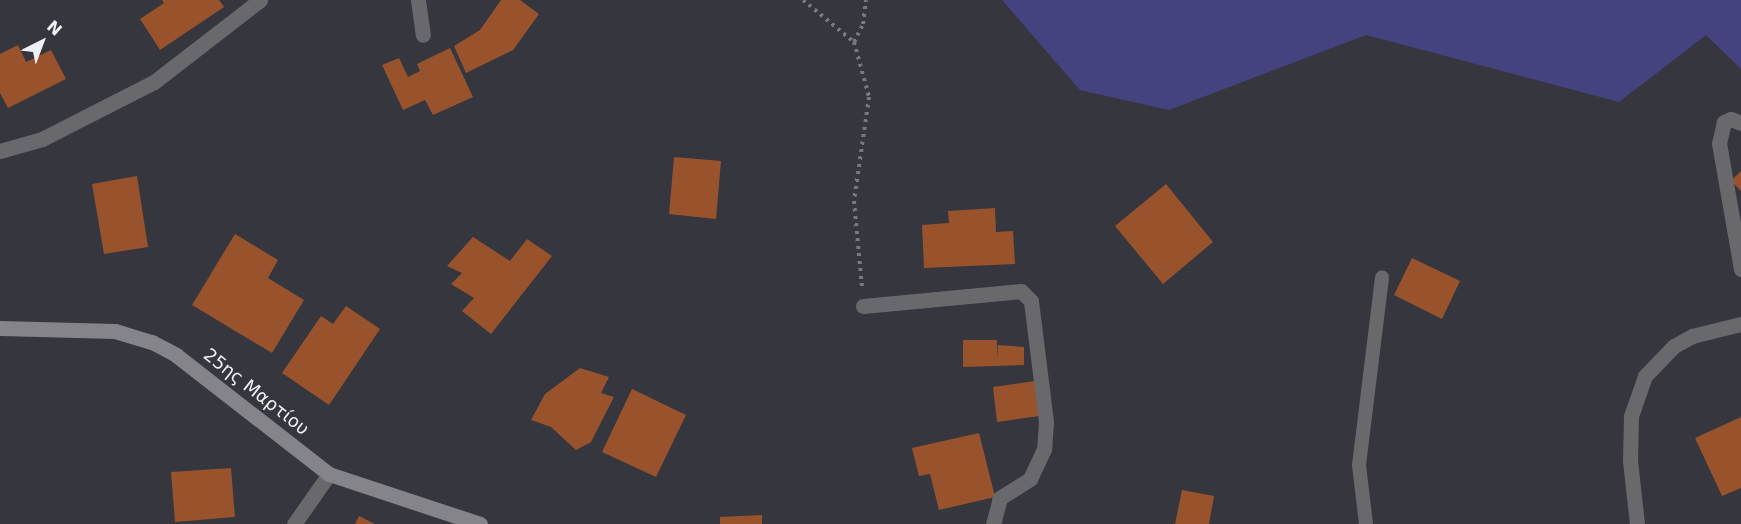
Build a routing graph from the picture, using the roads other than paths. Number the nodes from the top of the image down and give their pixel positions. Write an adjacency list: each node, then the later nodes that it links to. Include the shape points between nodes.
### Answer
1 (260, 0): 5 (street, via 154,82 42,139)
2 (418, 0): 3 (street)
3 (423, 35)
4 (1741, 123): 6 (street, via 1724,122 1719,143)
5 (0, 152)
6 (1741, 269)
7 (1382, 277): 15 (lane, via 1359,465)
8 (863, 306): 14 (street, via 1021,291 1031,301 1046,422 1044,449 1030,479 1000,498)
9 (1741, 324): 16 (street, via 1692,336 1674,346 1645,376 1634,400 1630,439)
10 (0, 328): 11 (street, 25ης Μαρτίου, via 115,331 152,342 176,355)
11 (328, 474): 12 (street); 13 (street, 25ης Μαρτίου)
12 (294, 524)
13 (480, 524)
14 (993, 524)
15 (1366, 524)
16 (1636, 524)

